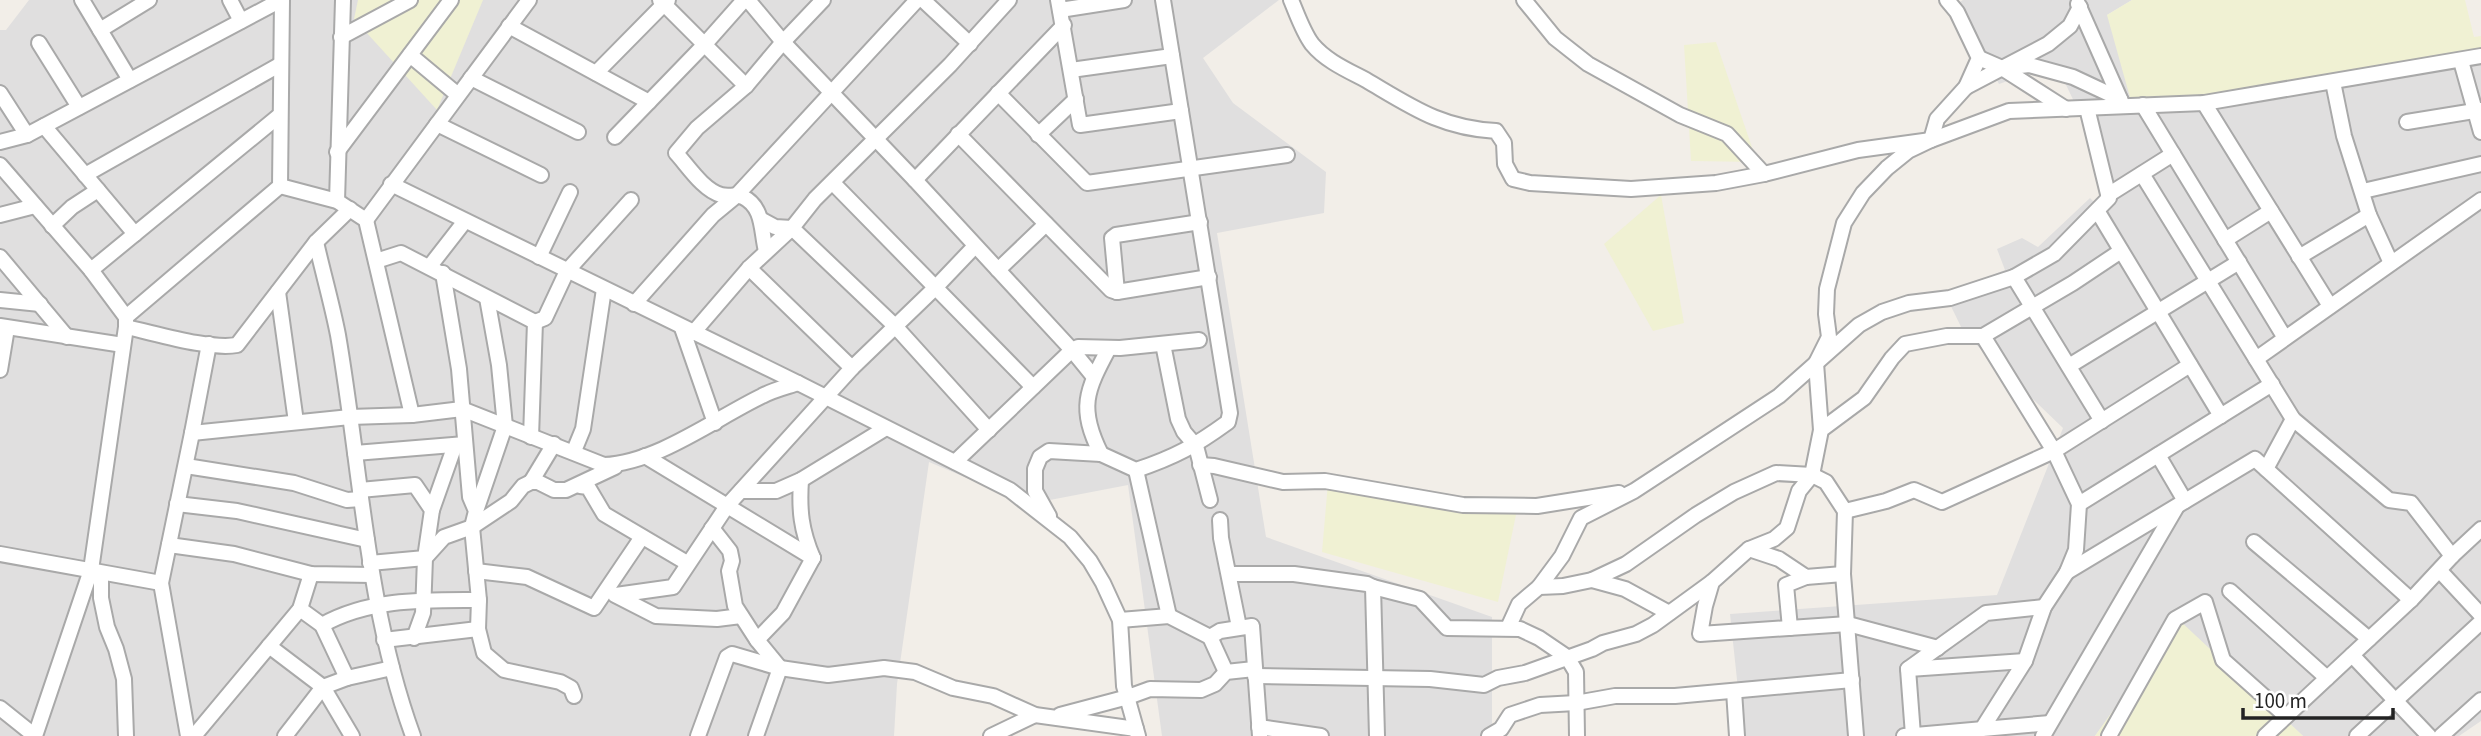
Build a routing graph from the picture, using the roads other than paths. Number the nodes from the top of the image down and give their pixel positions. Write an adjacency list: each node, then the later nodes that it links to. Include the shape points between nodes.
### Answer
1 (82, 0): 27 (street)
2 (129, 0): 23 (street)
3 (149, 0): 23 (street)
4 (230, 0): 24 (street)
5 (281, 0): 24 (street); 38 (street)
6 (343, 0): 28 (street)
7 (410, 0): 28 (street)
8 (451, 0): 33 (street)
9 (746, 0): 30 (street); 31 (street)
10 (823, 0): 30 (street)
11 (917, 0): 47 (street)
12 (923, 0): 32 (street)
13 (1009, 0): 32 (street)
14 (1125, 0): 22 (street)
15 (1163, 0): 34 (street)
16 (1291, 0): 81 (street, via 1310,43 1324,57 1415,110 1455,125 1496,131 1504,143 1505,164 1513,179 1631,189 1716,183)
17 (1524, 0): 81 (street, via 1555,38 1588,64 1680,115 1727,134)
18 (1947, 0): 36 (street)
19 (525, 1): 26 (street)
20 (664, 1): 31 (street); 41 (street)
21 (2078, 4): 39 (street, via 2070,26 2048,44); 53 (street)
22 (1059, 5): 25 (street)
23 (123, 15): 27 (street)
24 (241, 22): 43 (street)
25 (1064, 25): 40 (street); 49 (street)
26 (509, 26): 41 (street); 42 (street)
27 (100, 30): 43 (street)
28 (341, 37): 74 (street)
29 (39, 43): 56 (street)
30 (783, 43): 45 (street); 47 (street)
31 (705, 44): 45 (street); 52 (street)
32 (970, 44): 71 (street)
33 (410, 55): 50 (street); 74 (street)
34 (1172, 56): 40 (street); 59 (street)
35 (2481, 56): 37 (street)
36 (1979, 58): 39 (street); 46 (street)
37 (2461, 61): 44 (street); 60 (street)
38 (281, 64): 61 (street); 83 (street)
39 (2002, 68): 46 (street); 53 (street, via 2029,65 2073,77); 58 (street)
40 (1071, 70): 51 (street)
41 (596, 74): 52 (street)
42 (471, 78): 50 (street); 65 (street)
43 (130, 80): 56 (street)
44 (2333, 82): 54 (street); 89 (street, via 2344,136)
45 (746, 86): 91 (street, via 697,128 676,153 707,186 720,195)
46 (1966, 87): 72 (street, via 1937,119)
47 (830, 91): 71 (street); 91 (street)
48 (0, 93): 68 (street)
49 (998, 93): 67 (street); 69 (street)
50 (458, 95): 63 (street)
51 (1076, 99): 59 (street, via 1080,125); 69 (street)
52 (649, 102): 70 (street)
53 (2121, 102): 55 (street); 57 (street)
54 (2204, 103): 55 (street); 97 (street)
55 (2143, 105): 75 (street)
56 (79, 107): 64 (street)
57 (2087, 108): 58 (street); 92 (street)
58 (2066, 109): 72 (street, via 2009,111)
59 (1181, 111): 79 (street)
60 (2478, 111): 62 (street); 66 (street)
61 (280, 115): 87 (street); 108 (street)
62 (2407, 122)
63 (437, 124): 80 (street); 86 (street)
64 (44, 126): 68 (street); 83 (street)
65 (578, 132)
66 (2481, 132)
67 (958, 134): 84 (street); 105 (street)
68 (27, 135): 73 (street)
69 (1038, 135): 79 (street, via 1087,183)
70 (615, 137)
71 (874, 138): 84 (street); 85 (street)
72 (1931, 140): 81 (street, via 1858,150); 156 (street, via 1887,168 1843,223 1827,289 1829,337)
73 (0, 142)
74 (337, 152): 95 (street)
75 (2172, 154): 82 (street); 109 (street)
76 (1287, 155): 79 (street)
77 (0, 164): 96 (street)
78 (2481, 164): 89 (street)
79 (1191, 168): 104 (street)
80 (541, 174)
81 (1764, 174)
82 (2142, 174): 92 (street); 129 (street)
83 (85, 176): 88 (street)
84 (915, 180): 111 (street)
85 (833, 183): 107 (street); 130 (street)
86 (391, 184): 101 (street); 103 (street)
87 (280, 186): 95 (street); 141 (street)
88 (98, 190): 106 (street); 108 (street)
89 (2363, 191): 100 (street)
90 (570, 192): 115 (street)
91 (736, 195): 102 (street, via 750,203); 137 (street)
92 (2108, 195): 98 (street)
93 (631, 200): 126 (street)
94 (2481, 200): 120 (street)
95 (343, 205): 101 (street); 110 (street)
96 (35, 206): 99 (street); 106 (street)
97 (2271, 211): 109 (street); 116 (street)
98 (2098, 212): 113 (street); 128 (street, via 2054,254)
99 (0, 215)
100 (2369, 215): 116 (street); 120 (street)
101 (366, 220): 118 (street)
102 (762, 220): 107 (street); 112 (street)
103 (465, 221): 115 (street); 123 (street)
104 (1200, 222): 117 (street, via 1116,234 1112,238); 127 (street)
105 (1046, 224): 124 (street); 125 (street)
106 (52, 226): 122 (street)
107 (792, 228): 112 (street); 143 (street)
108 (135, 234): 122 (street)
109 (2225, 240): 119 (street)
110 (316, 242): 132 (street); 169 (street, via 338,333)
111 (975, 246): 124 (street); 130 (street)
112 (766, 251): 121 (street)
113 (2121, 251): 139 (street); 140 (street)
114 (0, 257): 136 (street)
115 (539, 257): 126 (street)
116 (2300, 257): 138 (street)
117 (1114, 258): 125 (street); 133 (street)
118 (376, 261): 123 (street, via 401,253); 167 (street)
119 (2239, 262): 129 (street); 148 (street)
120 (2391, 263): 138 (street)
121 (748, 268): 145 (street); 159 (street)
122 (91, 270): 141 (street)
123 (436, 270): 134 (street); 166 (street)
124 (998, 270): 154 (street)
125 (1091, 270): 133 (street)
126 (567, 271): 131 (street); 142 (street, via 545,318)
127 (1209, 277): 133 (street); 182 (street, via 1230,413 1228,422)
128 (2014, 277): 139 (street); 156 (street, via 1950,298 1882,312)
129 (2208, 282): 140 (street); 155 (street)
130 (935, 288): 143 (street); 164 (street)
131 (604, 289): 137 (street); 183 (street, via 583,429)
132 (278, 292): 150 (street, via 237,345); 172 (street)
133 (1117, 292)
134 (487, 298): 142 (street); 174 (street)
135 (0, 300): 136 (street)
136 (40, 304): 147 (street)
137 (634, 304): 145 (street)
138 (2330, 306): 148 (street)
139 (2033, 307): 146 (street); 158 (street)
140 (2158, 313): 157 (street); 158 (street)
141 (126, 322): 150 (street); 152 (street)
142 (535, 322): 179 (street)
143 (895, 326): 159 (street); 176 (street)
144 (4, 327): 147 (street); 160 (street)
145 (688, 330): 162 (street); 173 (street)
146 (1983, 336): 177 (street, via 1947,336 1905,344 1864,398); 184 (street)
147 (66, 337): 152 (street)
148 (2285, 338): 155 (street)
149 (1199, 340): 151 (street)
150 (209, 344): 178 (street)
151 (1163, 344): 153 (street); 182 (street, via 1178,419)
152 (123, 345): 226 (street)
153 (1109, 348): 154 (street, via 1078,346); 161 (street)
154 (1072, 350): 161 (street); 164 (street)
155 (2256, 359): 163 (street)
156 (1816, 363): 177 (street); 200 (street, via 1779,396)
157 (2190, 365): 168 (street); 171 (street)
158 (2069, 366): 171 (street)
159 (852, 368): 165 (street)
160 (0, 370)
161 (1094, 377): 186 (street, via 1086,404 1087,422)
162 (798, 383): 165 (street); 173 (street, via 764,395)
163 (2272, 384): 168 (street); 170 (street)
164 (1033, 387): 176 (street)
165 (826, 398): 175 (street); 199 (street)
166 (462, 409): 167 (street); 174 (street); 181 (street)
167 (412, 415): 169 (street)
168 (2221, 416): 187 (street)
169 (350, 417): 172 (street); 185 (street)
170 (2293, 419): 193 (street); 221 (street, via 2389,500 2410,503)
171 (2102, 421): 184 (street)
172 (296, 422): 178 (street)
173 (715, 423): 188 (street)
174 (505, 426): 179 (street); 208 (street)
175 (886, 428): 189 (street); 196 (street)
176 (989, 430): 189 (street)
177 (1821, 430): 195 (street)
178 (192, 433): 192 (street)
179 (531, 437): 180 (street)
180 (554, 444): 183 (street); 197 (street)
181 (460, 445): 185 (street); 207 (street); 208 (street)
182 (1196, 446): 191 (street); 194 (street)
183 (574, 451): 190 (street, via 604,465)
184 (2054, 451): 205 (street); 209 (street, via 1942,502 1913,490)
185 (355, 453): 201 (street)
186 (1101, 454): 194 (street); 211 (street, via 1049,451 1040,457 1035,491)
187 (2158, 455): 203 (street); 205 (street)
188 (645, 456): 190 (street); 206 (street)
189 (955, 463): 211 (street, via 1010,490)
190 (620, 464): 198 (street)
191 (1200, 465): 200 (street, via 1283,482 1325,481 1463,505 1538,506); 202 (street)
192 (186, 466): 201 (street, via 294,483 347,500); 204 (street)
193 (2266, 469): 203 (street, via 2255,459); 243 (street)
194 (1136, 470): 250 (street)
195 (1812, 475): 209 (street, via 1826,482); 219 (street, via 1799,491 1787,528); 234 (street, via 1776,473 1734,492 1626,564)
196 (801, 480): 199 (street, via 776,491); 223 (street, via 802,533)
197 (531, 482): 198 (street, via 554,490); 212 (street)
198 (580, 486): 215 (street, via 588,487 604,513)
199 (741, 491): 206 (street)
200 (1634, 491): 238 (street, via 1581,518 1562,556)
201 (361, 494): 207 (street, via 415,485); 216 (street)
202 (1210, 500)
203 (2181, 503): 229 (street); 290 (street)
204 (177, 504): 216 (street, via 237,511); 218 (street)
205 (2079, 504): 229 (street, via 2076,551)
206 (727, 506): 213 (street); 223 (street)
207 (432, 510): 222 (street)
208 (476, 510): 212 (street)
209 (1844, 511): 232 (street)
210 (1220, 520): 231 (street)
211 (1053, 523): 251 (street, via 1090,561)
212 (472, 527): 222 (street, via 444,537); 227 (street)
213 (712, 528): 224 (street); 249 (street, via 730,551 730,588)
214 (2481, 529): 221 (street)
215 (642, 537): 224 (street); 240 (street)
216 (367, 540): 225 (street)
217 (2254, 542): 261 (street)
218 (169, 545): 230 (street, via 234,554); 236 (street)
219 (1749, 549): 233 (street, via 1779,559); 235 (street)
220 (0, 554): 226 (street)
221 (2452, 556): 228 (street)
222 (425, 558): 225 (street); 241 (street)
223 (813, 558): 263 (street, via 783,613)
224 (687, 563): 240 (street, via 673,586)
225 (371, 569): 230 (street); 244 (street)
226 (96, 571): 236 (street); 295 (street); 296 (street, via 124,679)
227 (476, 571): 240 (street, via 527,577 594,608); 242 (street)
228 (2440, 571): 243 (street); 248 (street)
229 (2067, 572): 245 (street)
230 (311, 574): 246 (street)
231 (1229, 574): 237 (street, via 1294,574); 255 (street)
232 (1843, 574): 233 (street); 253 (street)
233 (1806, 577): 257 (street, via 1786,585)
234 (1592, 580): 238 (street); 247 (street, via 1625,589)
235 (1712, 582): 247 (street); 257 (street, via 1700,634)
236 (161, 583): 297 (street)
237 (1373, 587): 256 (street, via 1420,599 1447,628); 276 (street)
238 (1539, 587): 256 (street, via 1519,604)
239 (2230, 592): 275 (street)
240 (610, 593): 249 (street, via 656,616)
241 (423, 600): 242 (street); 244 (street); 260 (street)
242 (479, 600): 258 (street)
243 (2411, 600): 261 (street)
244 (376, 604): 254 (street); 262 (street)
245 (2044, 607): 265 (street, via 1986,612); 268 (street)
246 (300, 609): 254 (street); 264 (street)
247 (1670, 613): 267 (street, via 1636,634)
248 (2481, 615)
249 (741, 616): 263 (street)
250 (1169, 616): 251 (street); 259 (street)
251 (1120, 620): 281 (street)
252 (2481, 622): 282 (street)
253 (1848, 624): 257 (street); 265 (street); 277 (street)
254 (322, 625): 274 (street)
255 (1239, 627): 259 (street); 273 (street, via 1252,626)
256 (1508, 628): 267 (street, via 1530,633)
257 (1790, 628)
258 (478, 629): 260 (street); 280 (street, via 484,653 504,670 560,682 571,688)
259 (1210, 636): 272 (street)
260 (414, 638): 262 (street)
261 (2369, 639): 266 (street)
262 (384, 640): 269 (street)
263 (757, 640): 270 (street)
264 (269, 646): 278 (street); 297 (street)
265 (1938, 648): 271 (street)
266 (2352, 655): 275 (street); 282 (street)
267 (1567, 657): 276 (street, via 1484,685); 284 (street, via 1576,672)
268 (2025, 661): 271 (street); 289 (street)
269 (392, 668): 274 (street); 300 (street)
270 (780, 668): 286 (street, via 828,675 884,667 915,672 953,688 993,696); 301 (street, via 732,654 727,657); 302 (street)
271 (1908, 669): 294 (street)
272 (1226, 672): 273 (street); 281 (street, via 1215,684 1200,690 1150,689)
273 (1254, 673): 276 (street); 291 (street)
274 (347, 678): 278 (street)
275 (2327, 678): 287 (street)
276 (1374, 680): 305 (street)
277 (1852, 680): 279 (street); 308 (street)
278 (323, 687): 298 (street); 299 (street)
279 (1734, 691): 284 (street, via 1615,696); 307 (street)
280 (574, 696)
281 (1128, 697): 288 (street); 292 (street)
282 (2395, 701): 312 (street); 313 (street)
283 (2481, 701): 314 (street)
284 (1576, 703): 293 (street, via 1540,705 1510,715); 306 (street)
285 (0, 708): 295 (street)
286 (1035, 715): 288 (street); 303 (street)
287 (2286, 716): 310 (street, via 2223,660 2205,602 2175,620); 311 (street)
288 (1052, 717): 292 (street)
289 (1982, 729): 290 (street); 294 (street)
290 (2046, 730)
291 (1259, 731): 304 (street)
292 (1137, 732)
293 (1498, 734)
294 (1913, 735): 309 (street)
295 (35, 736)
296 (126, 736)
297 (191, 736)
298 (285, 736)
299 (352, 736)
300 (413, 736)
301 (698, 736)
302 (756, 736)
303 (991, 736)
304 (1321, 736)
305 (1377, 736)
306 (1577, 736)
307 (1737, 736)
308 (1856, 736)
309 (1904, 736)
310 (2109, 736)
311 (2265, 736)
312 (2357, 736)
313 (2429, 736)
314 (2441, 736)

